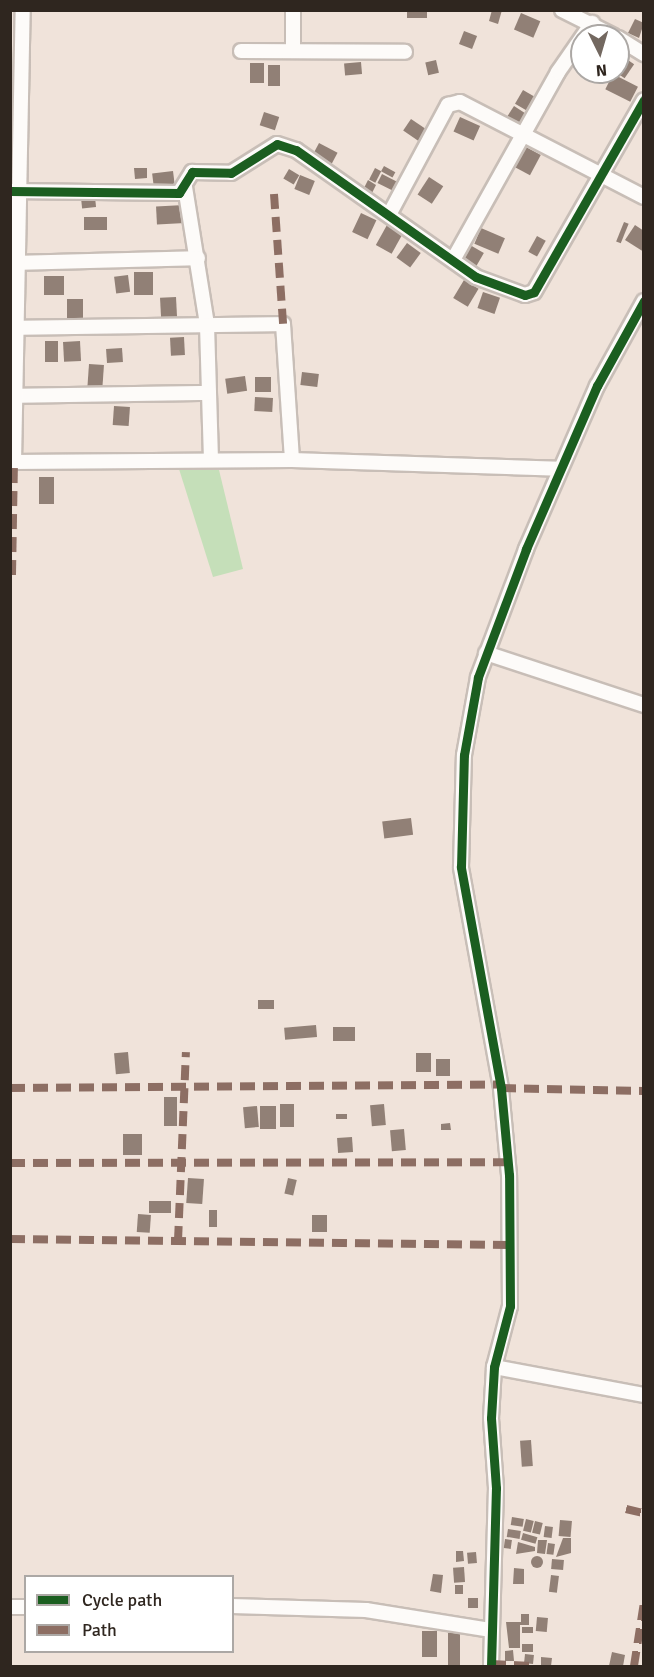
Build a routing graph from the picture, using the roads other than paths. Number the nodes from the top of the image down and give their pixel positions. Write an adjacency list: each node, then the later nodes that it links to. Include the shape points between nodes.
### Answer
1 (23, 10): 14 (street)
2 (293, 10): 7 (street)
3 (562, 10): 4 (street)
4 (592, 23): 11 (street)
5 (630, 46): 9 (street)
6 (241, 51): 7 (street)
7 (293, 51): 8 (street)
8 (405, 52)
9 (644, 54)
10 (644, 100): 12 (street)
11 (523, 135): 12 (street); 16 (street, via 460,102 448,105); 18 (street)
12 (604, 177): 15 (street); 18 (street, via 534,292 510,292)
13 (185, 187): 14 (street, via 178,192 143,193); 16 (street, via 192,172 231,172 277,144 296,150); 17 (street)
14 (15, 191): 19 (street)
15 (644, 197)
16 (390, 213): 18 (street)
17 (198, 258): 19 (street); 21 (street)
18 (453, 260)
19 (14, 263): 22 (street)
20 (644, 301): 28 (street)
21 (207, 325): 22 (street); 23 (street); 26 (street, via 283,324)
22 (13, 328): 24 (street)
23 (209, 393): 24 (street); 25 (street)
24 (13, 396): 27 (street)
25 (211, 459): 26 (street); 27 (street)
26 (292, 460): 28 (street)
27 (12, 462)
28 (559, 470): 29 (street)
29 (486, 653): 30 (street); 31 (street, via 464,755 458,824 465,902 503,1100 509,1175 510,1306)
30 (644, 705)
31 (494, 1367): 32 (street); 34 (street)
32 (644, 1395)
33 (234, 1606): 34 (street, via 366,1610)
34 (491, 1630): 35 (street)
35 (491, 1666)

